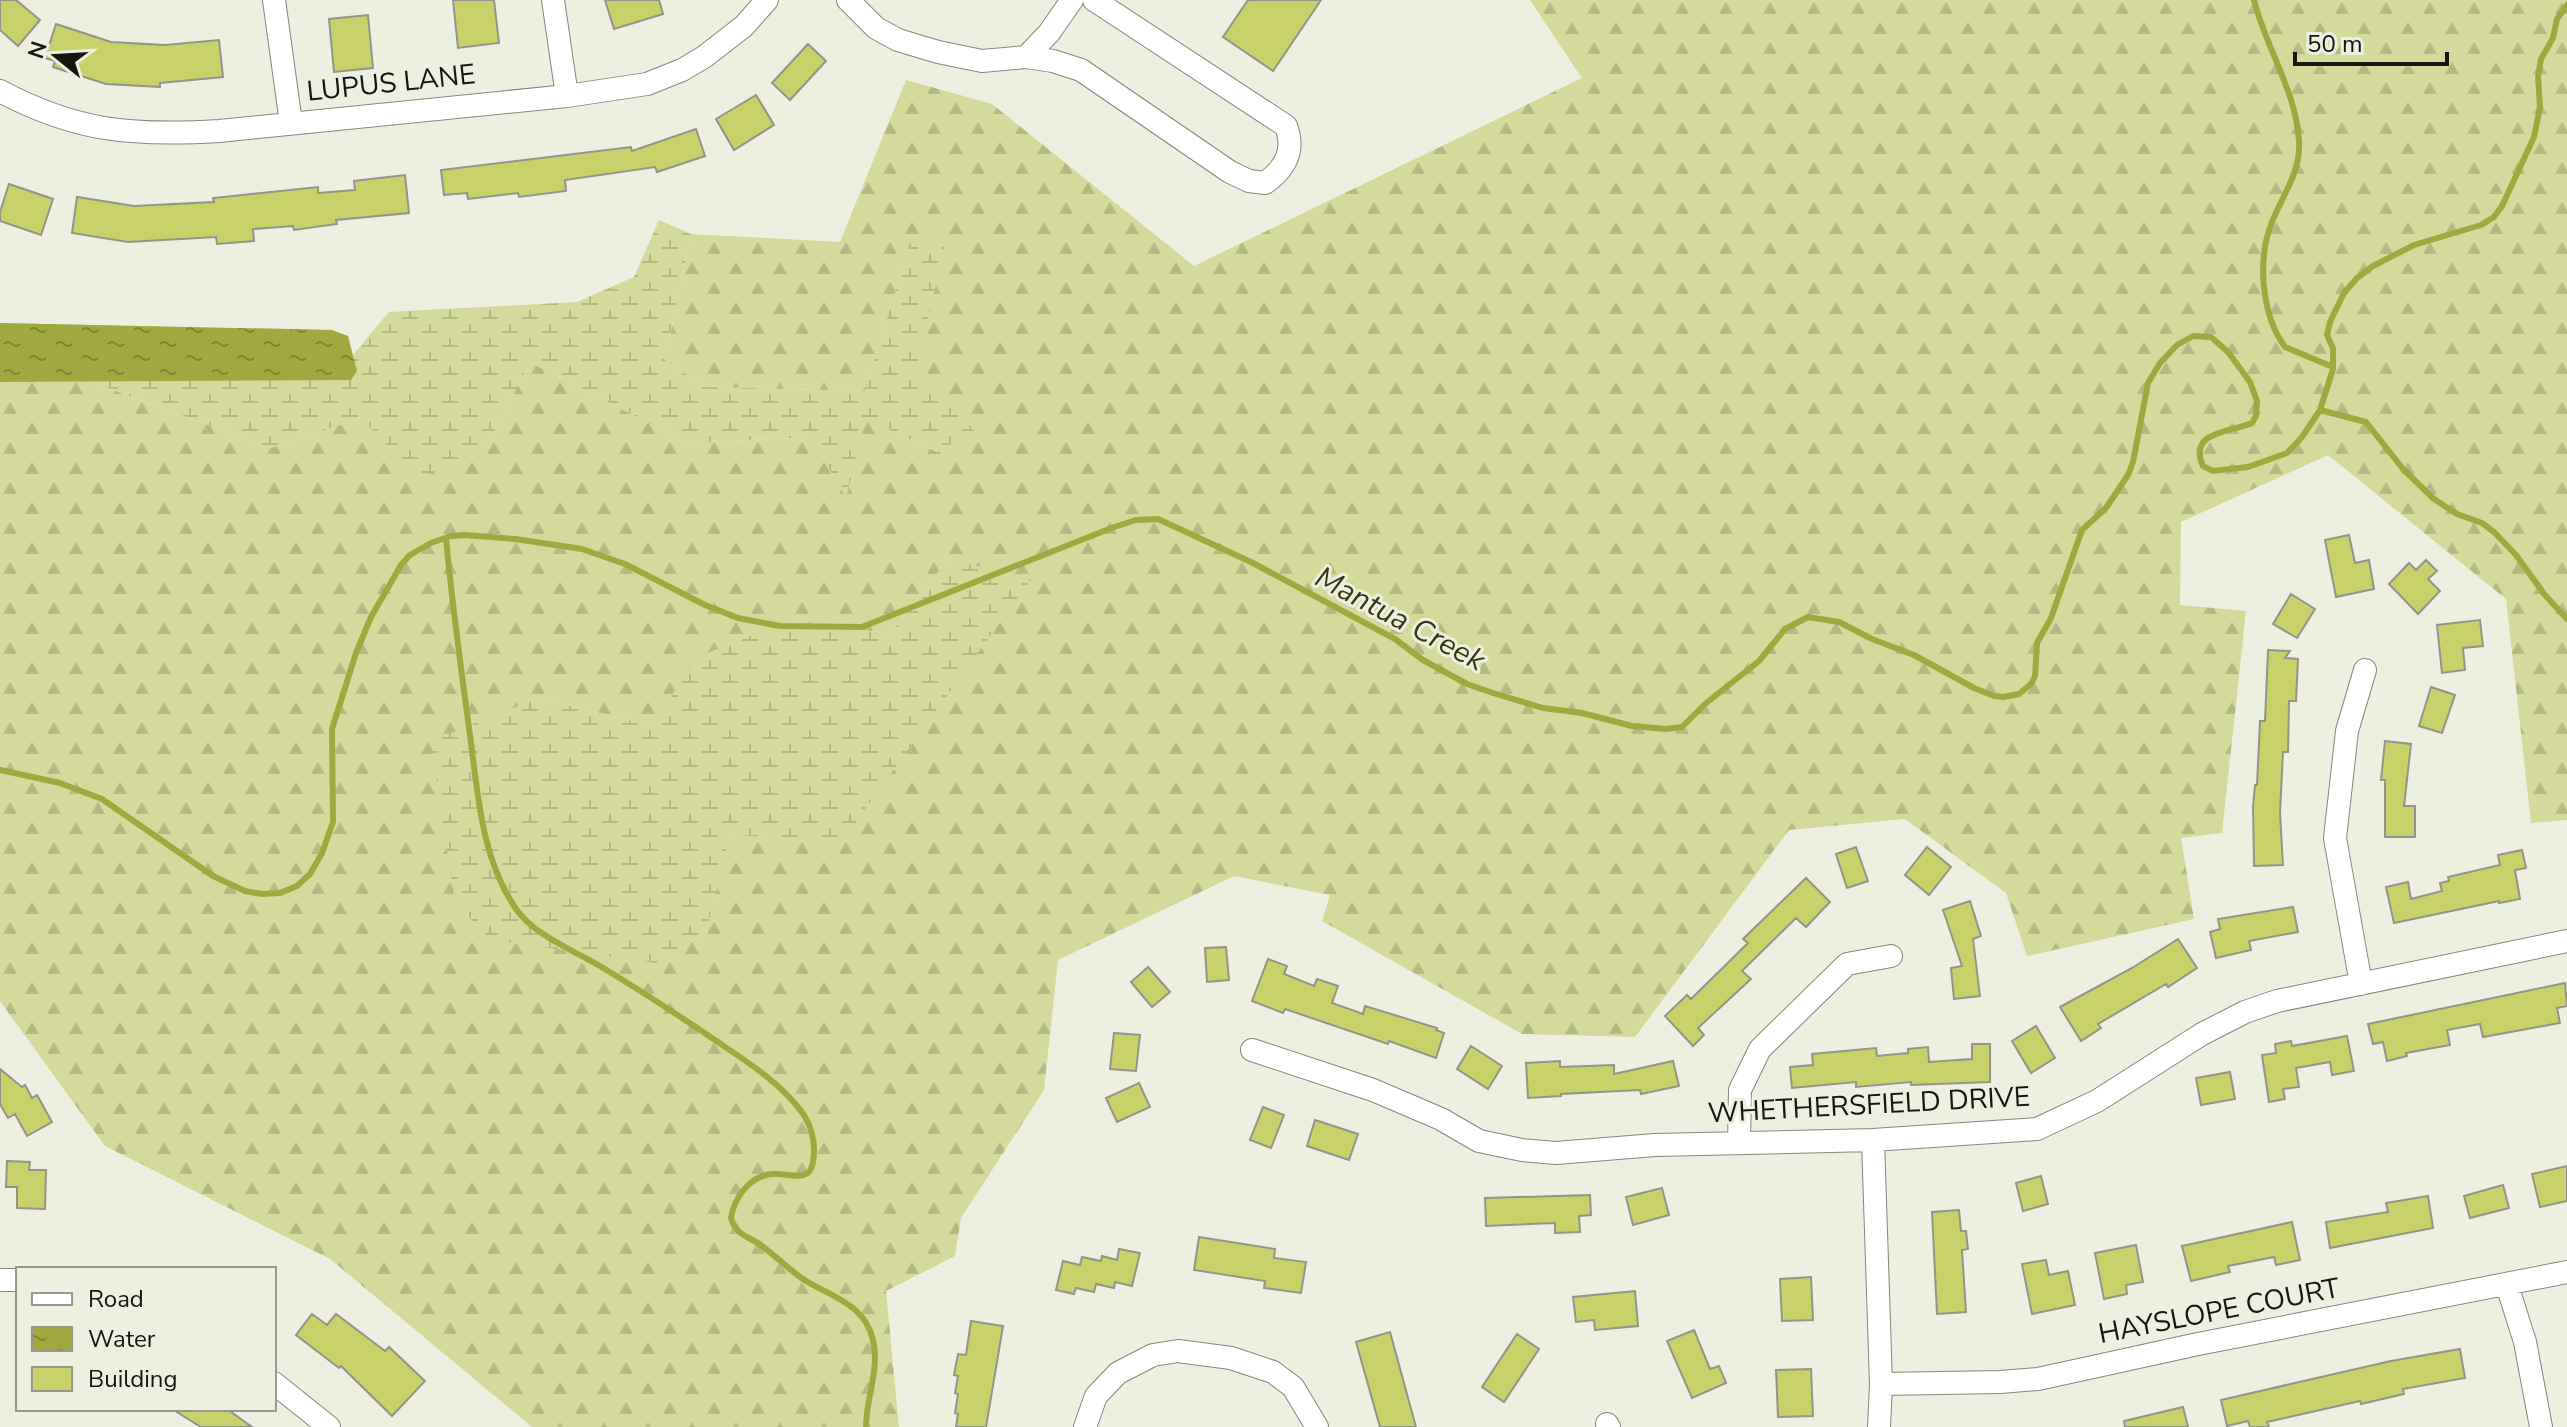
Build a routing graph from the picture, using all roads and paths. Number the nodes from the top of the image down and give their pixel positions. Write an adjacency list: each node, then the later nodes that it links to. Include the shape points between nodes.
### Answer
1 (274, 0): 10 (street)
2 (553, 0): 9 (street)
3 (767, 0): 9 (street, LUPUS LANE, via 725,43 682,70 647,84)
4 (848, 0): 7 (street, via 876,28 898,40 982,61)
5 (1072, 0): 7 (street)
6 (1094, 0): 7 (street, via 1286,126 1292,142 1277,175 1265,183 1249,181 1081,70)
7 (1026, 57)
8 (0, 91): 10 (street, LUPUS LANE, via 46,114 118,131 193,133)
9 (567, 96): 10 (street, LUPUS LANE)
10 (291, 123)
11 (2365, 670): 14 (street, via 2347,731 2335,838)
12 (2567, 941): 14 (street, WHETHERSFIELD DRIVE)
13 (1891, 956): 17 (street, via 1847,964 1760,1049 1740,1090)
14 (2361, 984): 16 (street, WHETHERSFIELD DRIVE, via 2245,1012 2097,1101 2037,1129)
15 (1252, 1050): 17 (street, WHETHERSFIELD DRIVE, via 1373,1090 1479,1141 1522,1150 1556,1153)
16 (1873, 1140): 17 (street, WHETHERSFIELD DRIVE); 20 (street)
17 (1739, 1143)
18 (2567, 1272): 19 (street, HAYSLOPE COURT)
19 (2507, 1285): 20 (street, HAYSLOPE COURT, via 2038,1379); 26 (street, via 2525,1342)
20 (1881, 1384): 25 (street)
21 (276, 1385): 22 (street)
22 (329, 1427)
23 (1085, 1427): 24 (street, via 1096,1396 1118,1373 1153,1355 1178,1351 1231,1358 1273,1372 1293,1387)
24 (1317, 1427)
25 (1879, 1427)
26 (2541, 1427)

